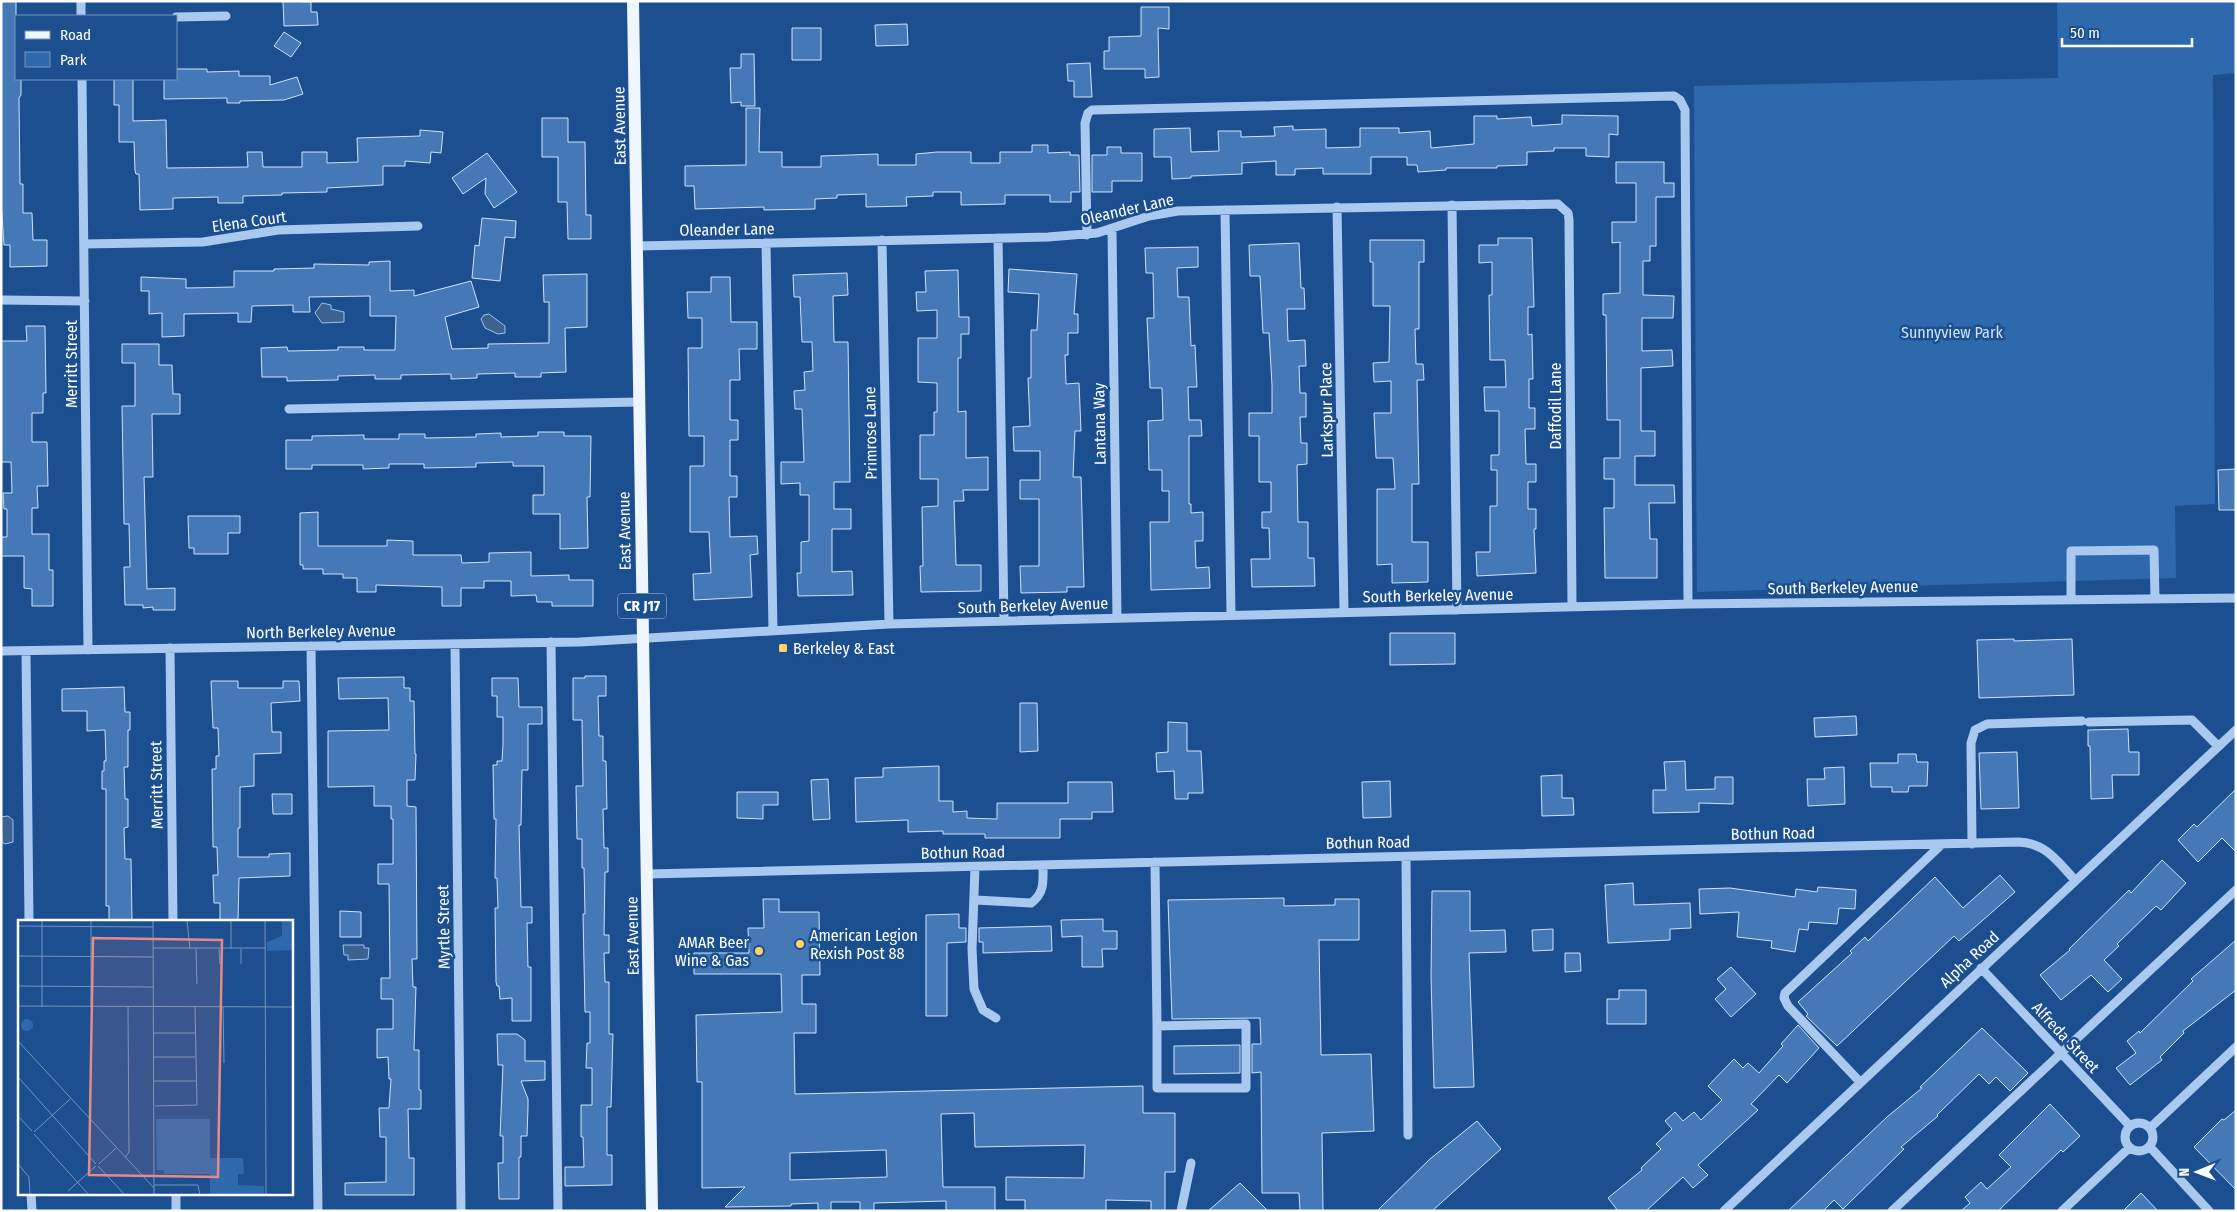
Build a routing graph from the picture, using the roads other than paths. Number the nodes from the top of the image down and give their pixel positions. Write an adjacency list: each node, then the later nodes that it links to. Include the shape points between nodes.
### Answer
1 (80, 1): 3 (street)
2 (633, 1): 18 (main road, East Avenue / CR J17)
3 (81, 15)
4 (226, 16): 5 (street)
5 (178, 18)
6 (82, 80): 17 (street, Merritt Street)
7 (1452, 205): 8 (street, Oleander Lane); 9 (street, Oleander Lane, via 1550,203); 28 (street)
8 (1337, 207): 10 (street, Oleander Lane); 29 (street, Larkspur Place)
9 (1563, 207): 27 (street, Daffodil Lane, via 1569,220)
10 (1225, 210): 12 (street, Oleander Lane, via 1158,214); 30 (street)
11 (418, 226): 17 (street, Elena Court, via 294,229 204,242)
12 (1112, 230): 13 (street, Oleander Lane); 31 (street, Lantana Way)
13 (1087, 235): 14 (street, Oleander Lane); 26 (street, via 1085,123 1092,110 1674,96 1685,110)
14 (998, 238): 15 (street, Oleander Lane); 32 (street)
15 (882, 240): 16 (street, Oleander Lane); 33 (street, Primrose Lane)
16 (766, 243): 18 (street, Oleander Lane); 34 (street)
17 (84, 244): 20 (street, Merritt Street)
18 (637, 246): 21 (main road, East Avenue / CR J17)
19 (1, 300): 20 (street)
20 (86, 301): 41 (street, Merritt Street)
21 (638, 402): 22 (street); 35 (main road, East Avenue / CR J17)
22 (289, 410)
23 (2236, 598): 24 (street, South Berkeley Avenue)
24 (2155, 599): 25 (street, South Berkeley Avenue); 25 (street, via 2154,550 2071,552)
25 (2071, 600): 26 (street, South Berkeley Avenue)
26 (1688, 604): 27 (street, South Berkeley Avenue)
27 (1572, 607): 28 (street, South Berkeley Avenue)
28 (1457, 610): 29 (street, South Berkeley Avenue)
29 (1344, 612): 30 (street, South Berkeley Avenue)
30 (1231, 615): 31 (street, South Berkeley Avenue)
31 (1117, 618): 32 (street, South Berkeley Avenue)
32 (1004, 621): 33 (street, South Berkeley Avenue)
33 (889, 624): 34 (street, South Berkeley Avenue)
34 (773, 630): 35 (street, South Berkeley Avenue)
35 (642, 638): 36 (street, North Berkeley Avenue); 51 (main road, East Avenue / CR J17)
36 (551, 642): 37 (street, North Berkeley Avenue); 75 (street)
37 (455, 644): 38 (street, North Berkeley Avenue); 74 (street, Myrtle Street)
38 (311, 646): 39 (street, North Berkeley Avenue); 73 (street)
39 (170, 648): 41 (street, North Berkeley Avenue); 56 (street, Merritt Street)
40 (26, 650): 41 (street, North Berkeley Avenue); 42 (street, North Berkeley Avenue); 55 (street)
41 (88, 650)
42 (1, 651)
43 (2236, 730): 44 (street, Alpha Road)
44 (2218, 746): 45 (street, via 2192,720 1986,724 1975,730 1971,743); 52 (street, Alpha Road)
45 (1972, 844): 46 (street, Bothun Road); 52 (street, Bothun Road, via 2019,842 2039,846 2049,852)
46 (1941, 845): 47 (street, Bothun Road); 62 (street, via 1784,998)
47 (1406, 857): 48 (street, Bothun Road); 65 (street)
48 (1155, 862): 49 (street, Bothun Road); 59 (street)
49 (1044, 865): 50 (street, Bothun Road); 54 (street, via 1040,896 1031,903)
50 (975, 867): 51 (street, Bothun Road); 54 (street)
51 (648, 874): 76 (main road, East Avenue / CR J17)
52 (2074, 880): 57 (street, Alpha Road)
53 (2236, 890): 61 (street)
54 (975, 900): 58 (street, via 974,990 983,1010)
55 (29, 920)
56 (173, 920)
57 (1981, 968): 61 (street, Alfreda Street); 62 (street, Alpha Road)
58 (996, 1018)
59 (1157, 1026): 59 (street, via 1246,1024 1246,1088 1157,1088)
60 (2236, 1047): 64 (street)
61 (2061, 1053): 63 (street, Alfreda Street); 79 (street)
62 (1860, 1082): 78 (street, Alpha Road)
63 (2130, 1126): 64 (street, via 2138,1122); 67 (street, via 2125,1134)
64 (2150, 1128): 66 (street, via 2154,1140)
65 (1408, 1135)
66 (2150, 1147): 67 (street, via 2142,1151); 81 (street)
67 (2129, 1148): 80 (street)
68 (1191, 1163): 77 (street)
69 (31, 1194): 71 (street)
70 (176, 1194): 72 (street)
71 (32, 1211)
72 (176, 1211)
73 (318, 1211)
74 (461, 1211)
75 (558, 1211)
76 (652, 1211)
77 (1181, 1211)
78 (1724, 1211)
79 (1892, 1211)
80 (2062, 1211)
81 (2209, 1211)

